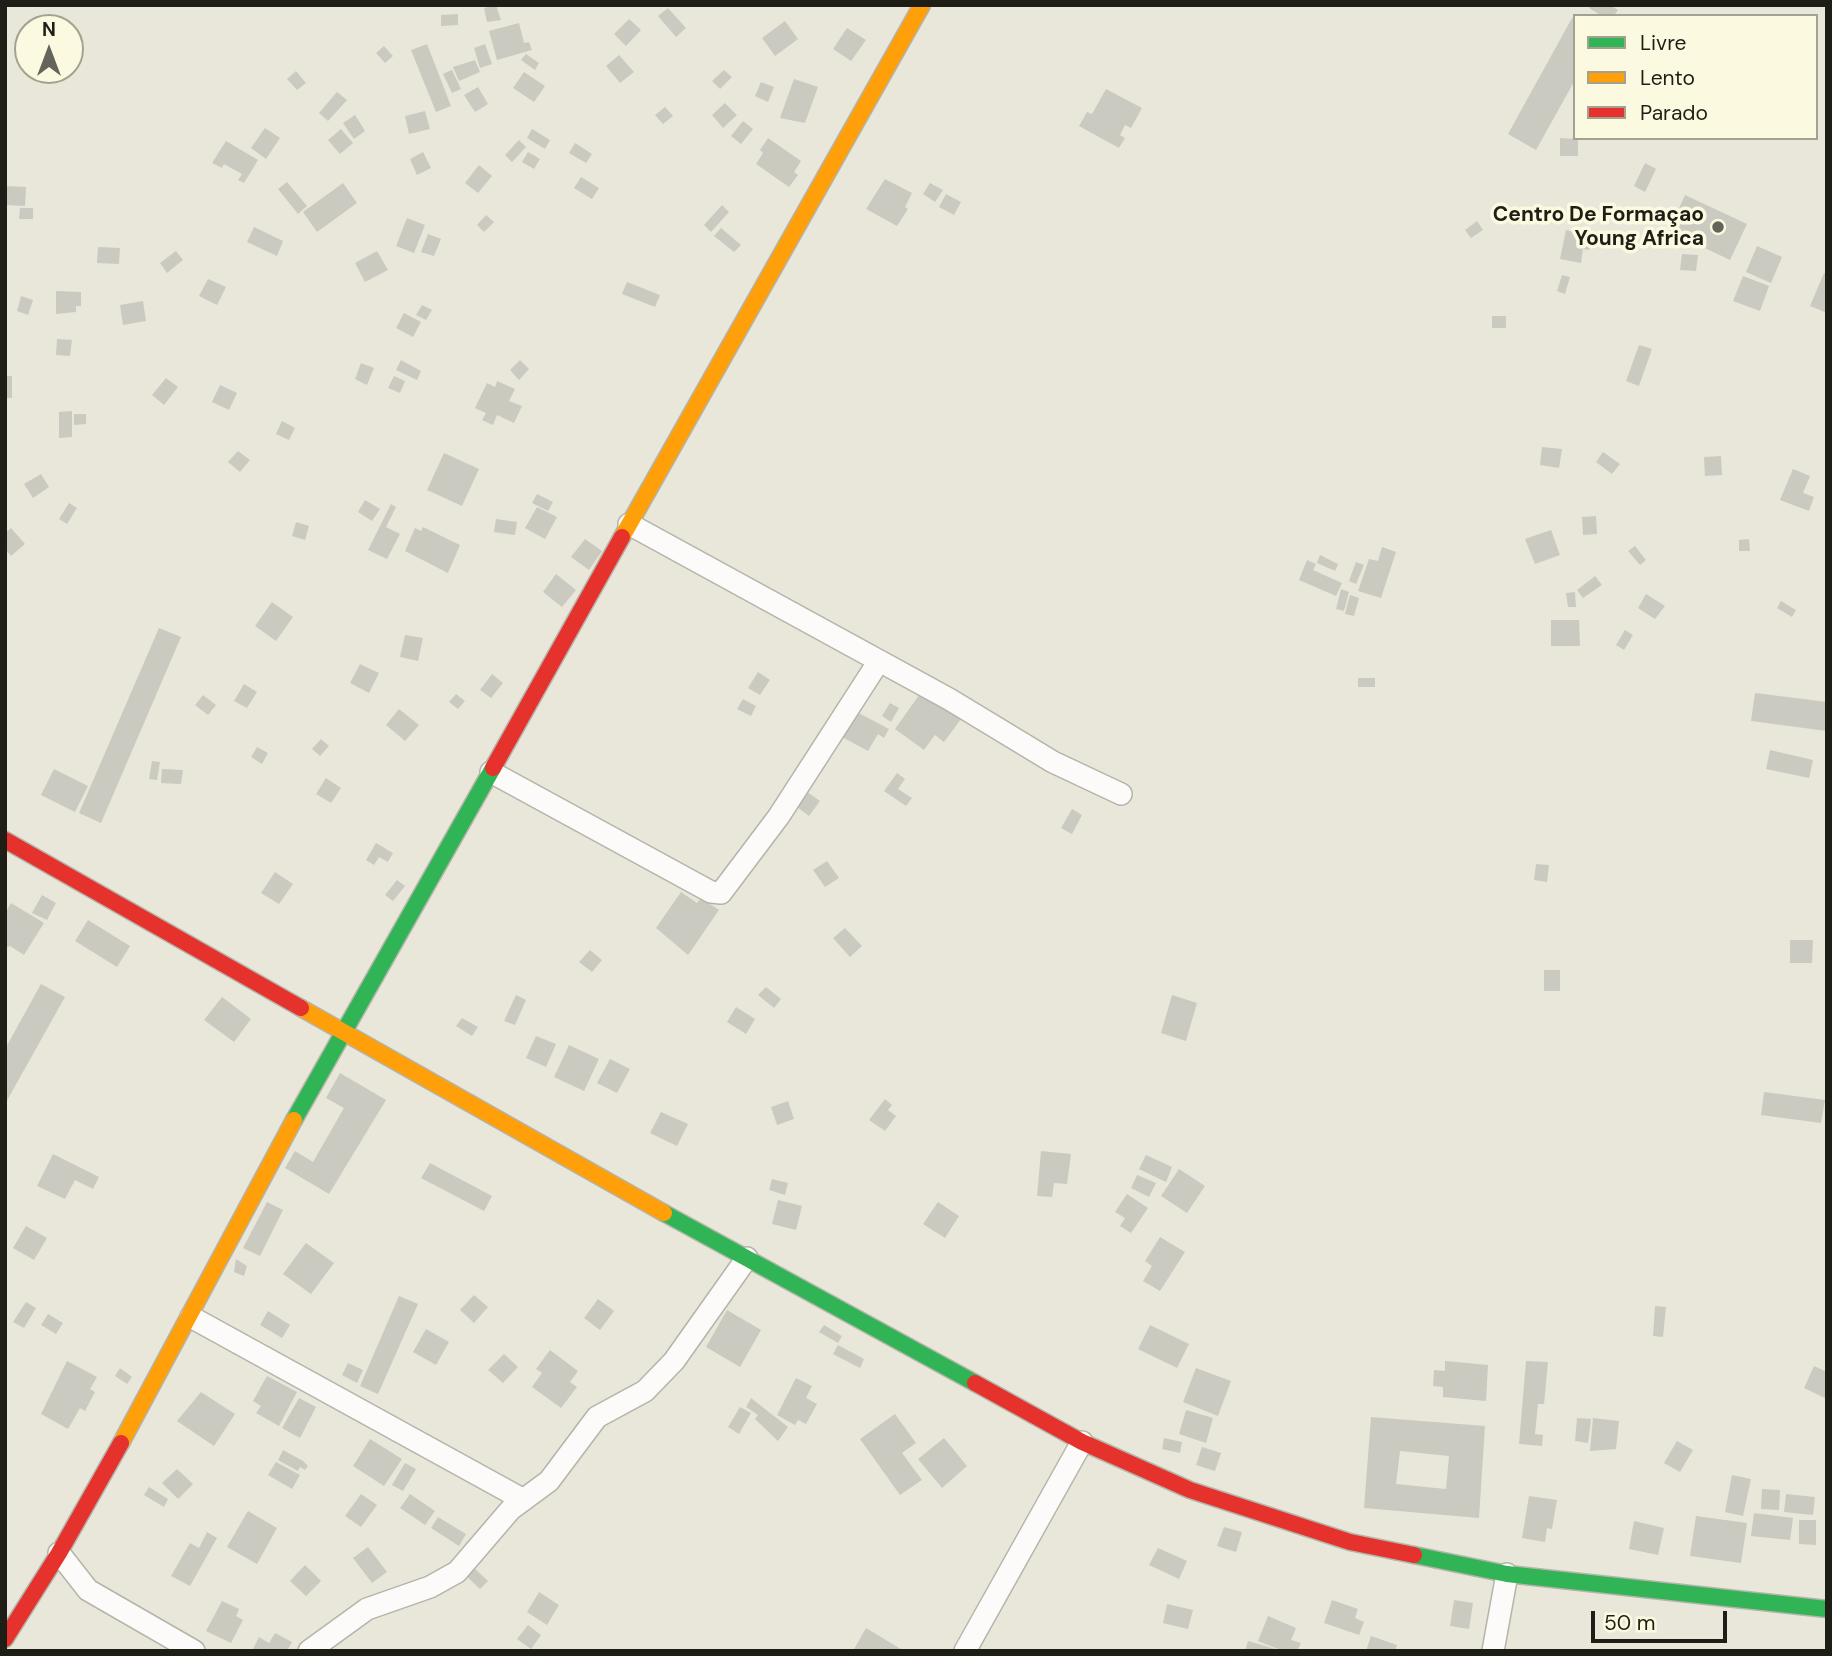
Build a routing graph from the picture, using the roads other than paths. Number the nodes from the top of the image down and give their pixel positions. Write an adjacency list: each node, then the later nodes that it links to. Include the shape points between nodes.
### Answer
1 (922, 5): 2 (main road)
2 (629, 524): 3 (street); 4 (main road)
3 (879, 661): 4 (street, via 779,816 721,893 711,892); 5 (street, via 1053,762)
4 (491, 772): 7 (main road)
5 (1121, 794)
6 (5, 840): 7 (main road)
7 (345, 1031): 8 (main road); 9 (main road, via 261,1179)
8 (747, 1258): 10 (main road); 11 (street, via 674,1362 645,1391 597,1417 549,1480)
9 (191, 1317): 11 (street); 12 (main road)
10 (1082, 1442): 13 (main road, via 1190,1490 1294,1525 1350,1542); 18 (street)
11 (522, 1499): 17 (street, via 457,1572 430,1587 367,1609)
12 (59, 1553): 15 (main road); 16 (street, via 88,1590)
13 (1507, 1574): 14 (main road); 19 (street)
14 (1827, 1609)
15 (5, 1639)
16 (194, 1651)
17 (309, 1651)
18 (965, 1651)
19 (1493, 1651)

